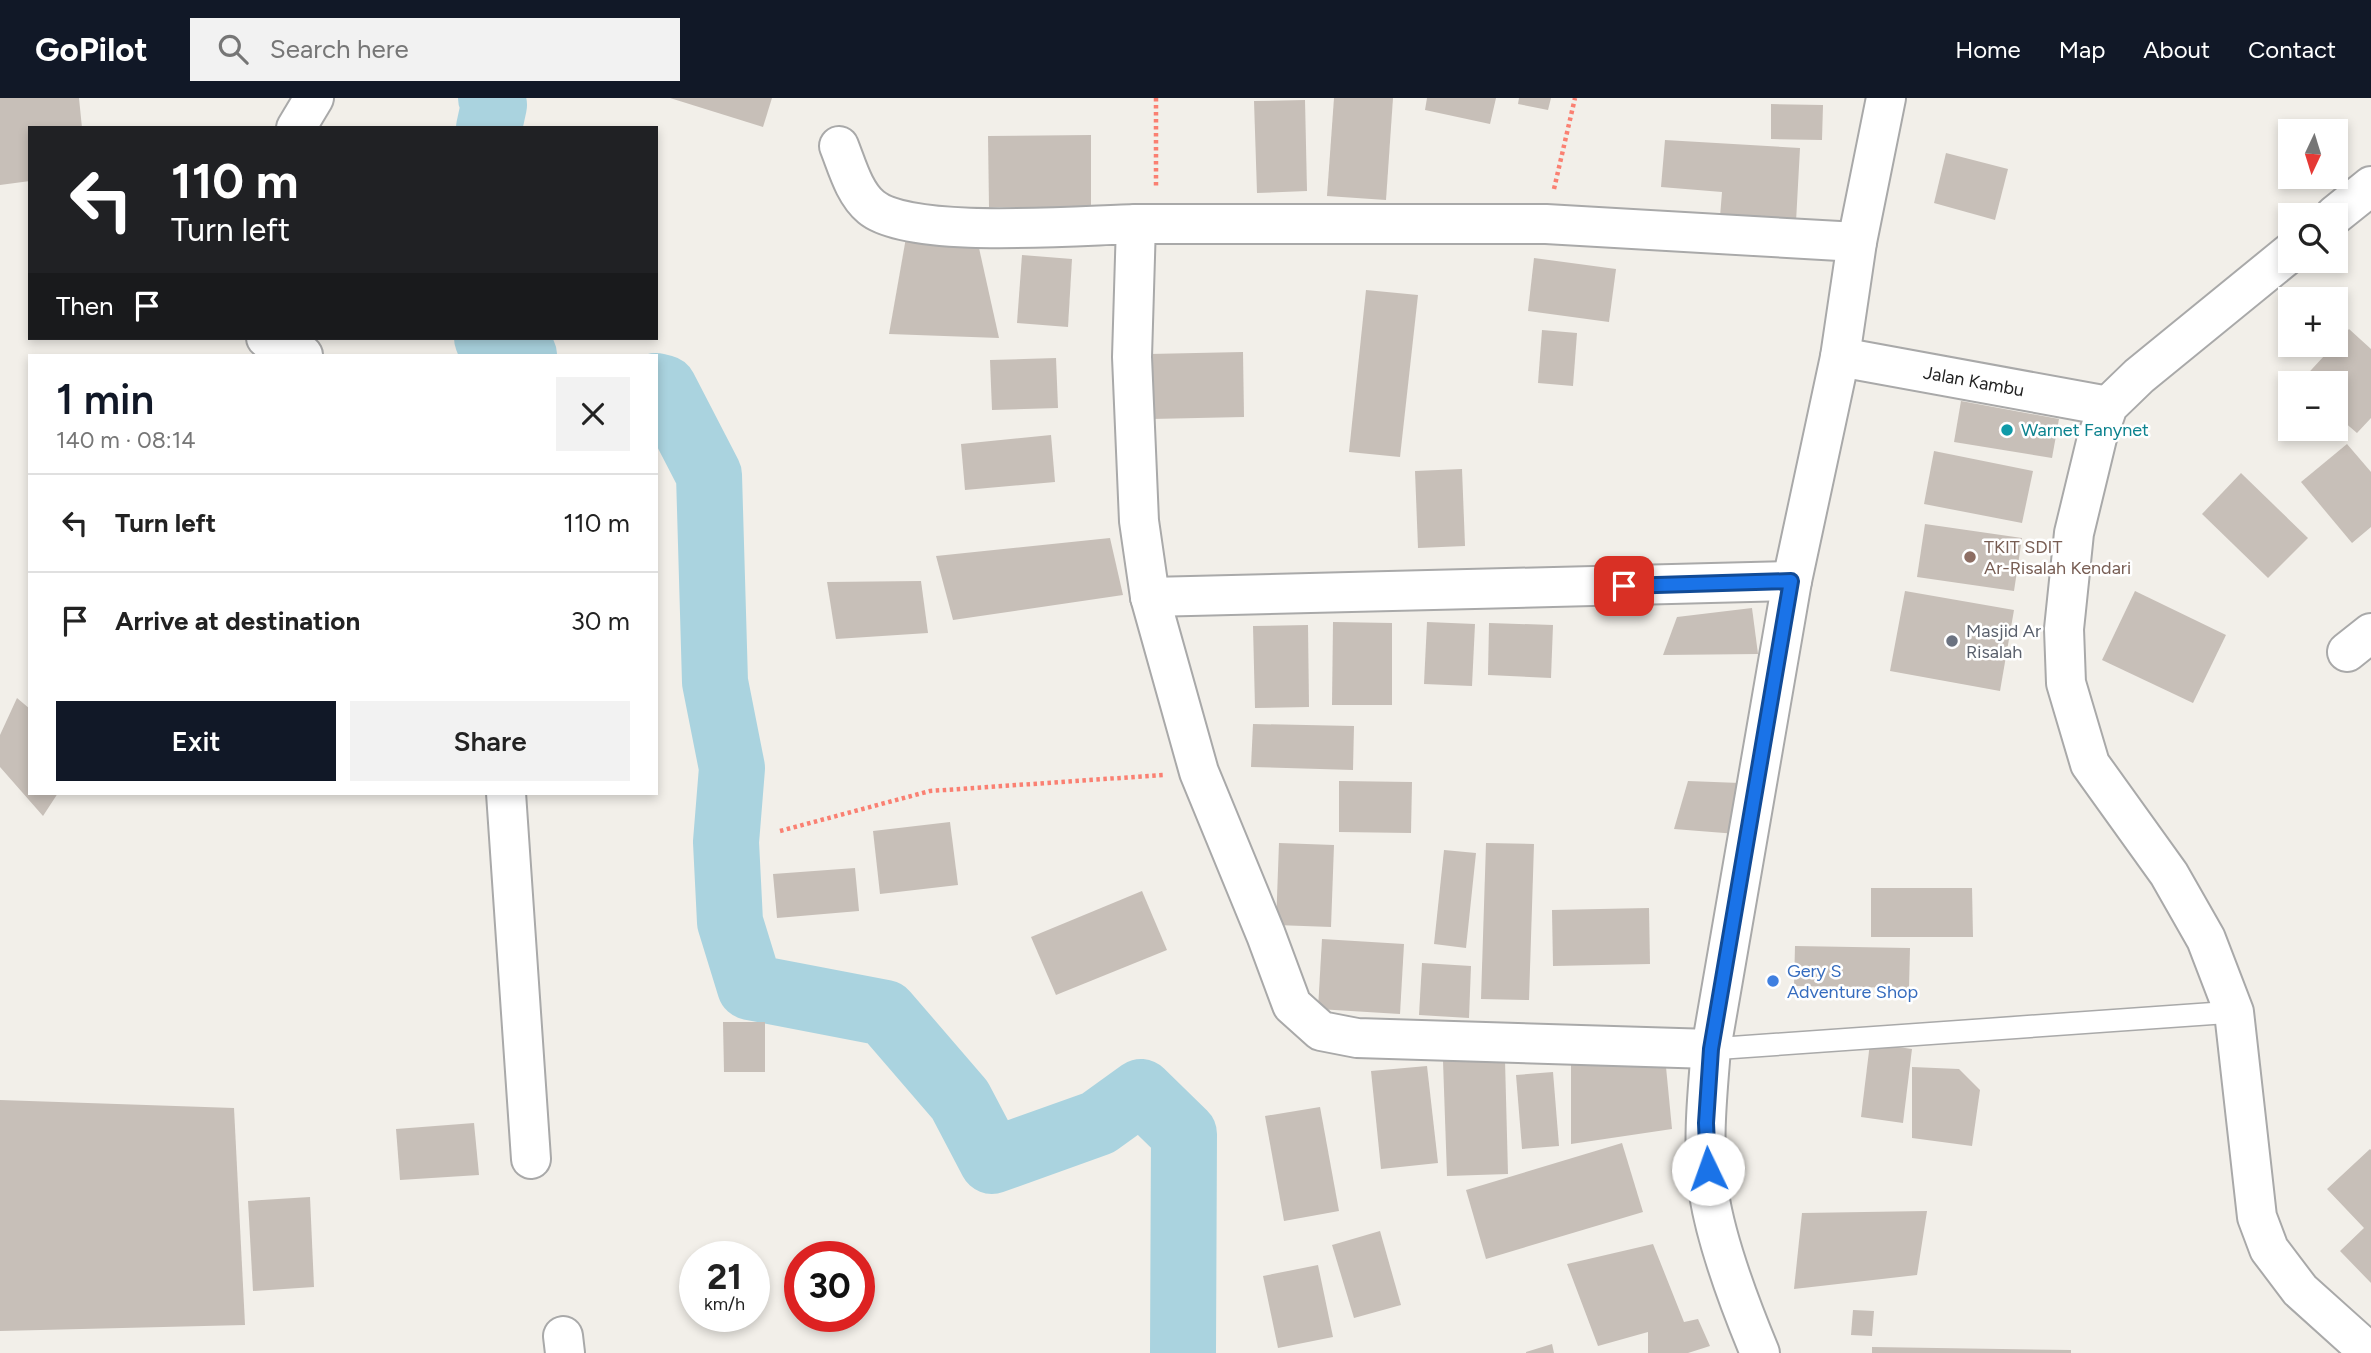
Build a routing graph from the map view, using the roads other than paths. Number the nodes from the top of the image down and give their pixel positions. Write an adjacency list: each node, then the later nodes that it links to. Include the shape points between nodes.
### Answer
1 (313, 98): 3 (street)
2 (1886, 98): 8 (street)
3 (297, 126)
4 (839, 146): 7 (street, via 855,185 871,208 897,220 961,227)
5 (2371, 186): 6 (street)
6 (2348, 205)
7 (1146, 224): 8 (street, via 1546,224); 15 (street, via 1132,357 1139,520)
8 (1857, 242): 12 (street)
9 (2278, 262): 13 (street)
10 (268, 340): 11 (street)
11 (300, 354)
12 (1840, 356): 13 (street, Jalan Kambu); 14 (street)
13 (2108, 406): 17 (street, via 2074,533 2064,629 2066,683 2090,764 2169,874 2206,939)
14 (1791, 581): 15 (street); 18 (street)
15 (1150, 597): 18 (street, via 1199,772 1292,1005 1321,1031 1357,1038)
16 (506, 795): 19 (street)
17 (2234, 1012): 18 (lane); 21 (street, via 2257,1217 2269,1249 2300,1290)
18 (1711, 1049): 20 (street, via 1706,1123 1709,1193)
19 (531, 1159)
20 (1759, 1353)
21 (2370, 1353)

